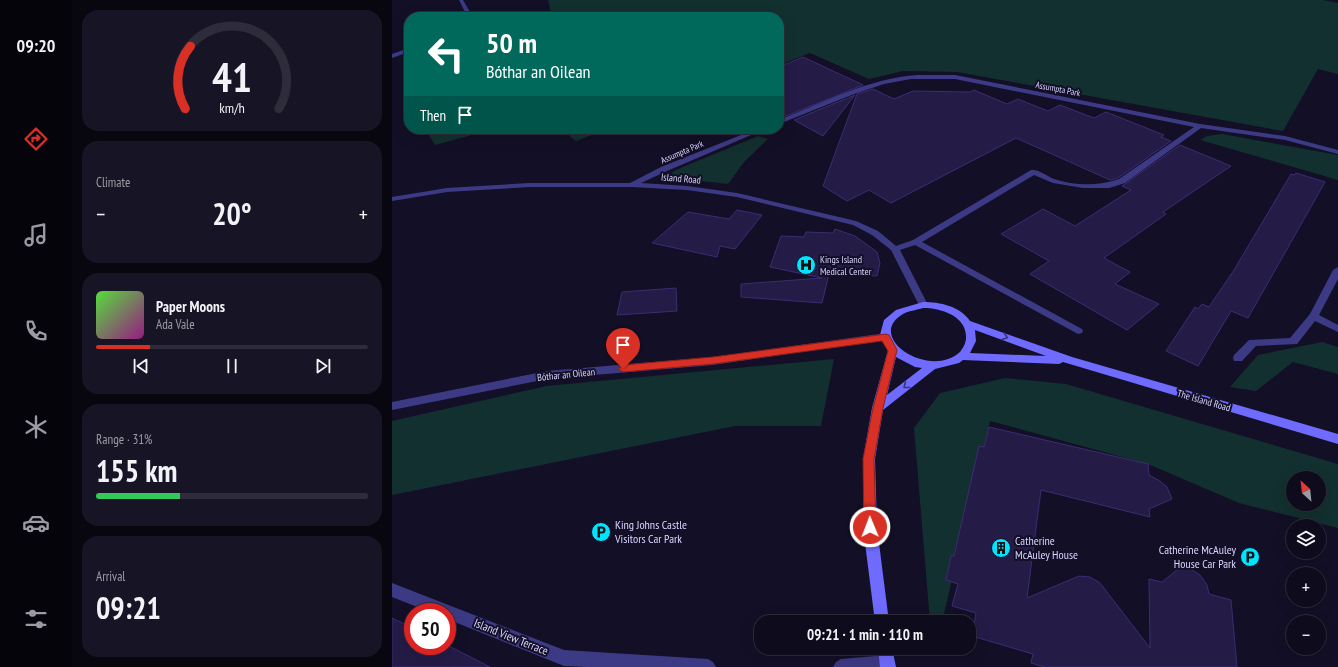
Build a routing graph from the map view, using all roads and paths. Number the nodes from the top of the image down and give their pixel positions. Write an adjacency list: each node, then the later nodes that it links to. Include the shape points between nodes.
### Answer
1 (461, 0): 2 (street)
2 (468, 12)
3 (404, 52): 4 (street)
4 (392, 56)
5 (784, 120): 6 (street, Assumpta Park, via 859,91 897,79 923,76 955,77)
6 (1200, 126): 8 (street, Assumpta Park, via 1285,138); 11 (street, via 1122,181 1106,186 1083,186 1053,181 1034,172)
7 (750, 134): 9 (street, Assumpta Park)
8 (1338, 152)
9 (632, 185): 10 (street, Island Road, via 447,190); 12 (street, Island Road, via 687,188 737,195 856,223 875,233)
10 (392, 199)
11 (916, 242): 12 (street); 18 (street)
12 (895, 249): 14 (street, Island Road)
13 (1338, 270): 15 (street)
14 (923, 304): 16 (main road, via 950,309); 19 (main road, via 910,307 890,318 886,327)
15 (1314, 316): 17 (street); 22 (street, via 1293,342 1253,343)
16 (969, 324): 21 (main road, via 972,341); 23 (main road, one-way to 23)
17 (1338, 329)
18 (1078, 331)
19 (886, 337): 20 (main road); 25 (street, Bóthar an Oilean, via 713,361 548,375)
20 (893, 350): 24 (main road, via 903,358); 26 (main road)
21 (962, 356): 23 (main road); 24 (main road, via 954,361)
22 (1238, 358)
23 (1069, 360): 27 (main road, The Island Road)
24 (933, 365): 26 (main road, one-way to 26)
25 (392, 406)
26 (878, 408): 29 (main road, via 869,459 870,527)
27 (1338, 439)
28 (392, 590): 31 (street, Island View Terrace)
29 (881, 615)
30 (887, 659): 33 (street)
31 (563, 663): 32 (street, Island View Terrace)
32 (708, 667)
33 (841, 667)

